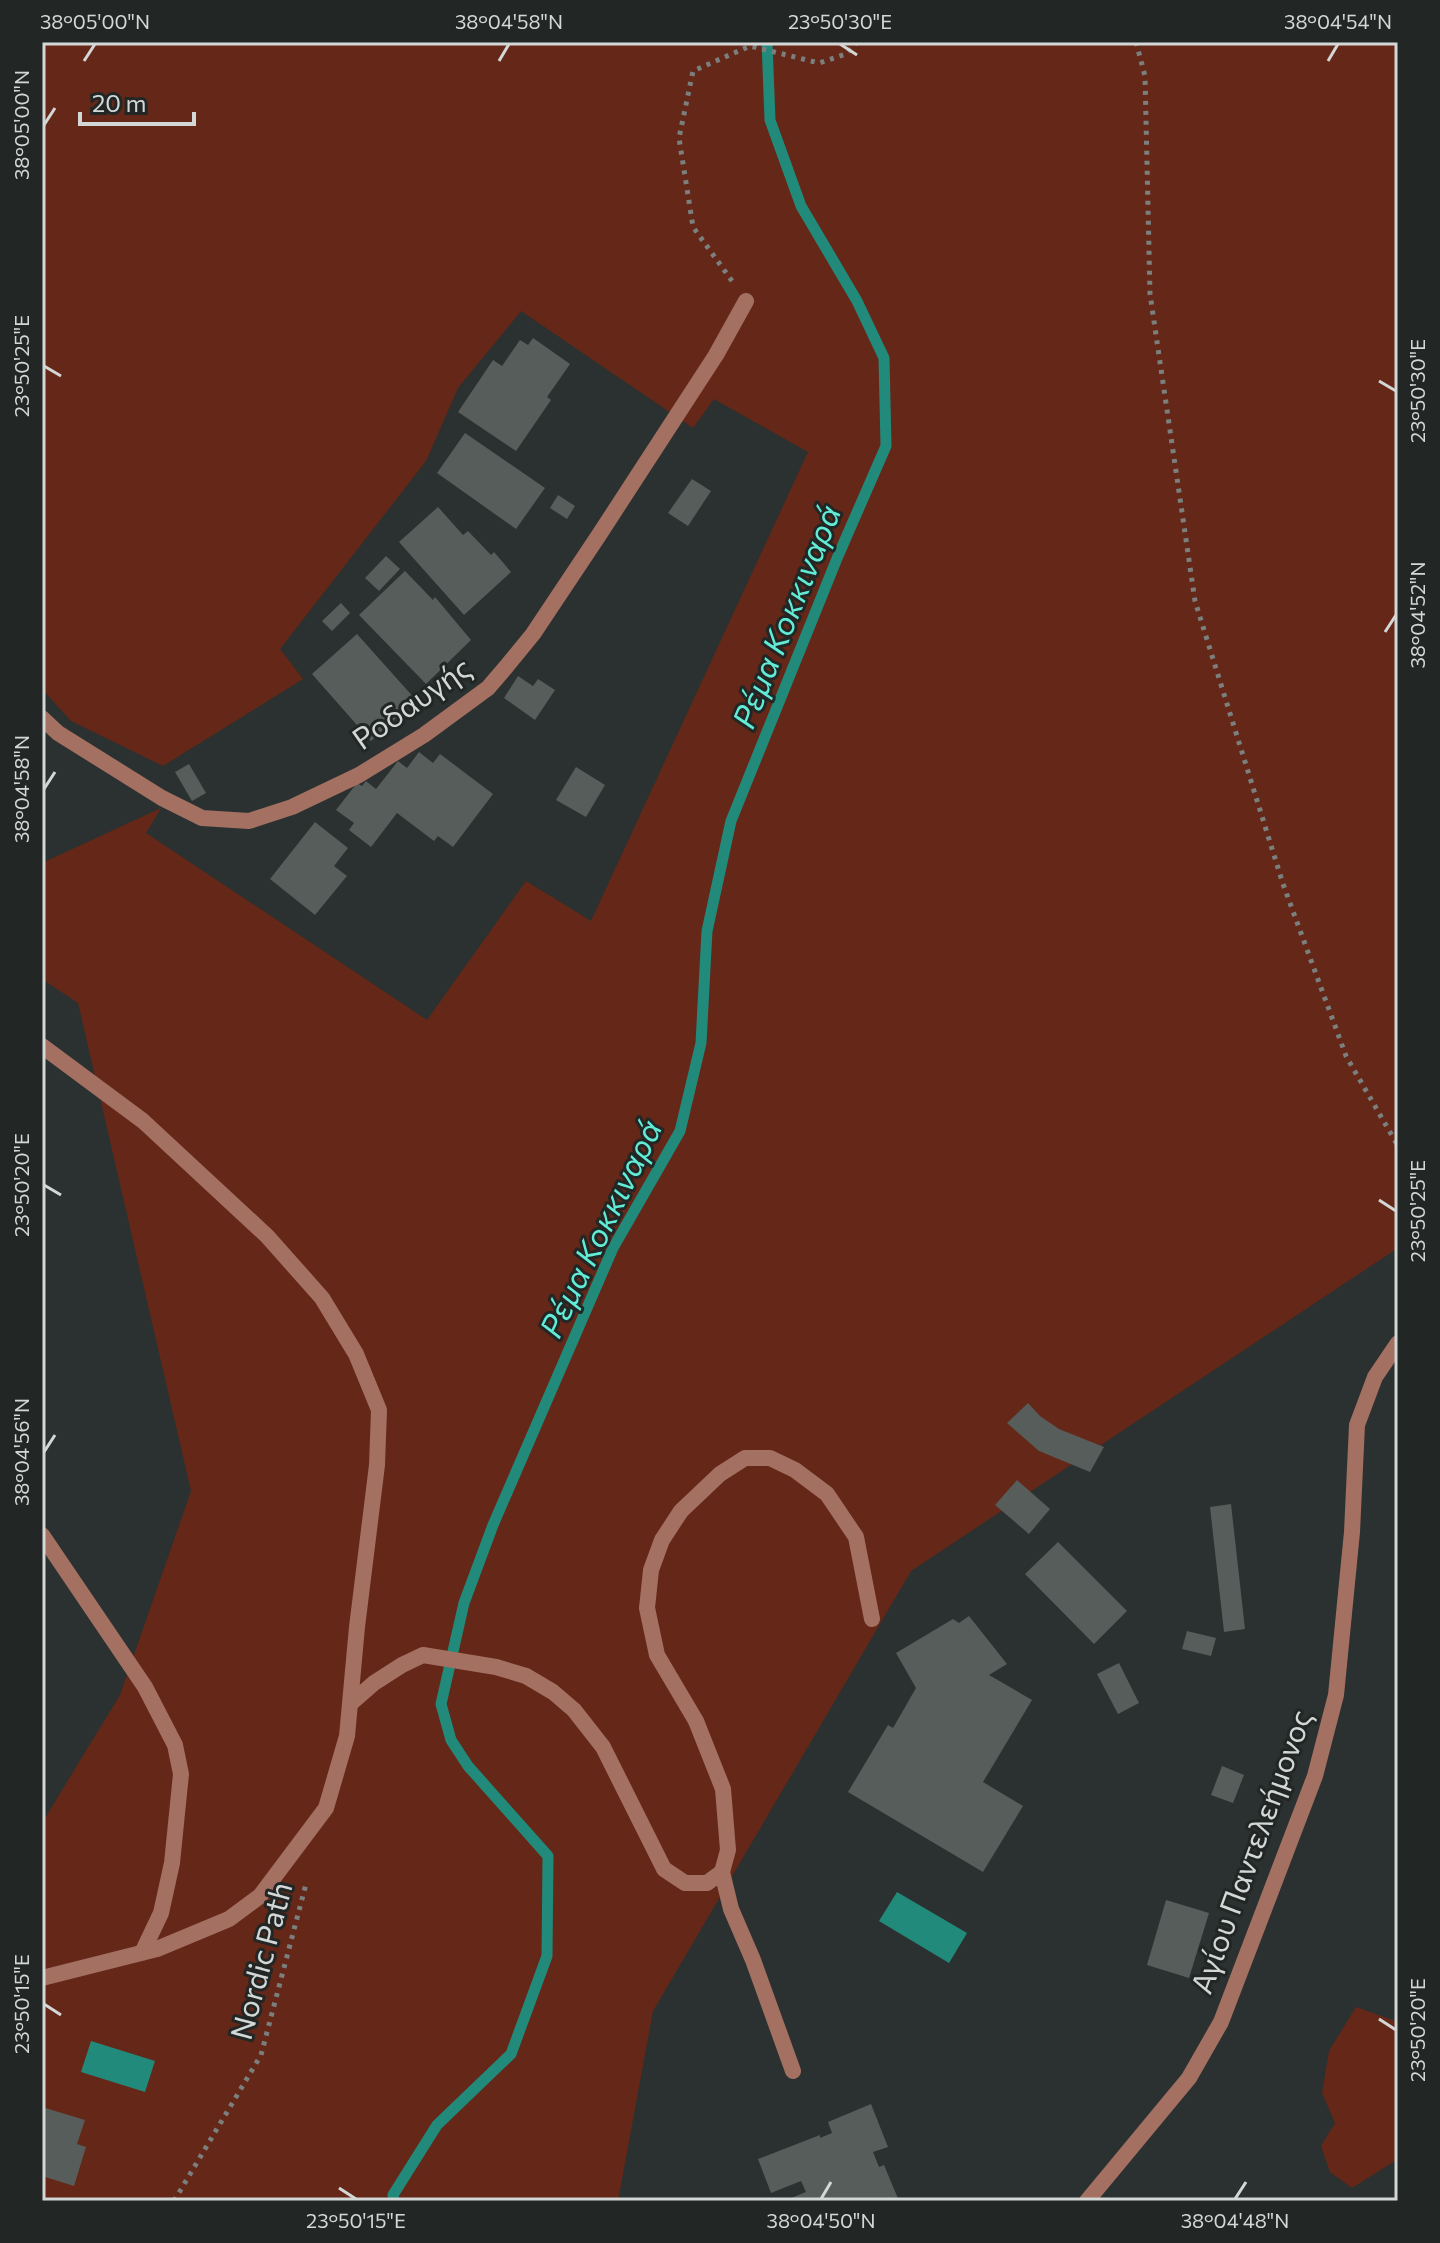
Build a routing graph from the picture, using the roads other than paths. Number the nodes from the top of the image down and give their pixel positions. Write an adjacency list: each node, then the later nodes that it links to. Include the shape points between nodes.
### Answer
1 (746, 301): 2 (street, Ροδαυγής, via 691,394 515,656 488,688 359,775 249,821 202,818 123,774)
2 (42, 718)
3 (42, 1046): 7 (street, via 143,1121 267,1236 322,1298 356,1354 379,1410)
4 (1398, 1343): 12 (street, Αγίου Παντελεήμονος, via 1375,1377 1357,1425 1336,1695 1315,1776 1221,2022 1189,2078)
5 (42, 1535): 9 (street, via 145,1687 175,1745 181,1774 172,1863 161,1913)
6 (872, 1619): 8 (street, via 856,1537 827,1494 770,1458 745,1458 720,1474 681,1511 662,1540 651,1570 647,1608 657,1655 696,1721 723,1789 728,1850)
7 (350, 1704): 8 (street, via 374,1683 423,1655 526,1676 574,1710 603,1747 664,1869 685,1883 707,1883); 9 (street, via 347,1736 326,1808 287,1864 260,1896 229,1919)
8 (722, 1872): 11 (street)
9 (142, 1953): 10 (street)
10 (42, 1978)
11 (793, 2071)
12 (1087, 2201)

